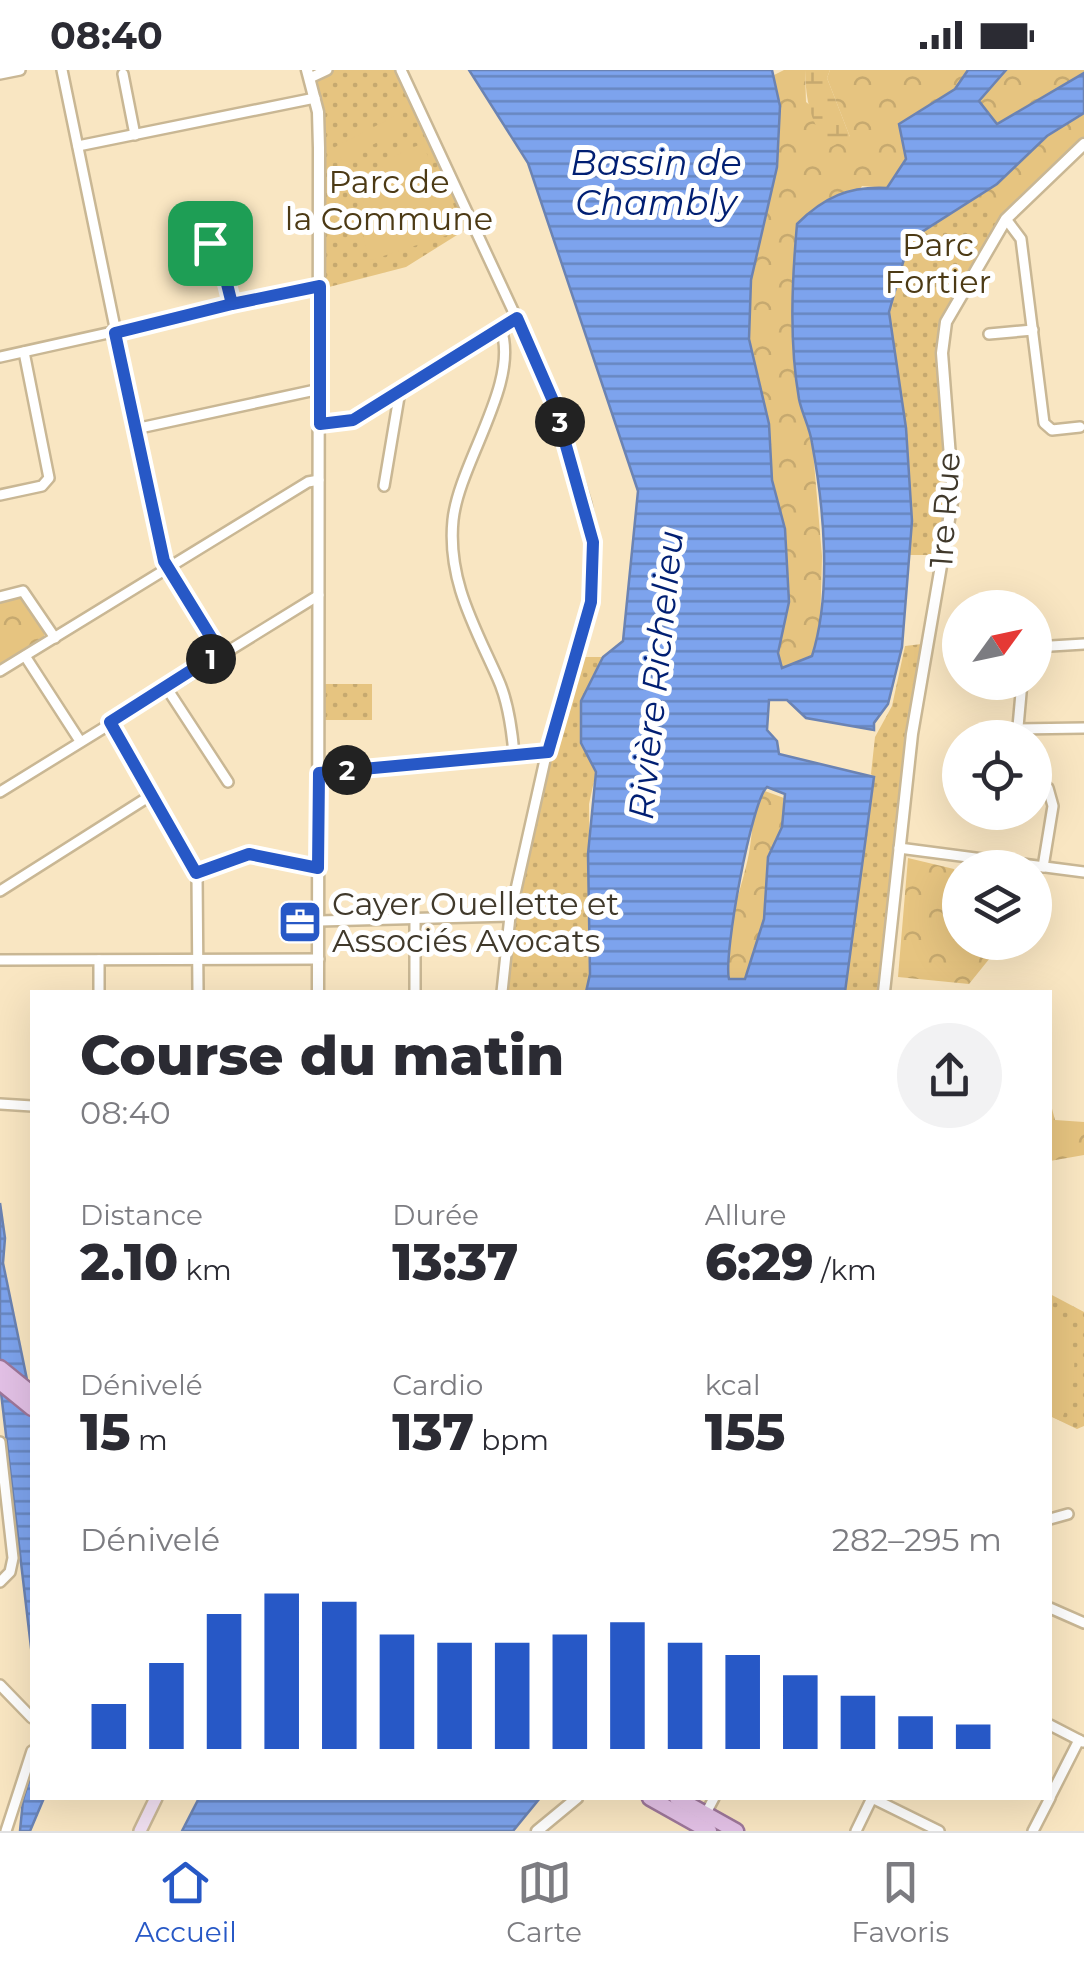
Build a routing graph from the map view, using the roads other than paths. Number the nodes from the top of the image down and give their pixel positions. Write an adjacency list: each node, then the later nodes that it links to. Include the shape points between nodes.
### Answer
1 (20, 70): 5 (street)
2 (62, 70): 11 (street)
3 (327, 70): 7 (street)
4 (402, 70): 16 (street)
5 (0, 74)
6 (123, 74): 9 (street)
7 (309, 74): 8 (street)
8 (316, 98): 9 (street); 14 (street)
9 (135, 135): 11 (street)
10 (1084, 144): 12 (street, 1re Rue)
11 (78, 146): 19 (street)
12 (1006, 218): 18 (street, via 1021,239); 51 (street, 1re Rue, via 946,322 942,353 953,496)
13 (219, 252): 15 (street)
14 (320, 286): 15 (street); 23 (street)
15 (232, 304): 19 (street)
16 (517, 318): 17 (street); 45 (street, via 554,403 593,542 591,602)
17 (501, 329): 24 (street); 46 (street, via 498,387 460,483 452,541 469,621 500,682)
18 (1032, 330): 20 (street); 26 (street, via 1044,423 1052,430)
19 (115, 333): 21 (street); 27 (street)
20 (989, 334)
21 (24, 352): 22 (street); 30 (street, via 49,478 42,486)
22 (0, 358)
23 (320, 389): 25 (street); 27 (street)
24 (400, 391): 25 (street, via 348,422); 29 (street)
25 (320, 424): 28 (street)
26 (1080, 426)
27 (136, 429): 31 (street)
28 (319, 480): 31 (street); 32 (street)
29 (384, 486)
30 (0, 494)
31 (167, 568): 34 (street); 37 (street)
32 (319, 594): 37 (street); 47 (street)
33 (0, 596): 34 (street, via 23,590)
34 (54, 638): 38 (street)
35 (1084, 644): 36 (street)
36 (1052, 647)
37 (220, 652): 40 (street)
38 (25, 656): 39 (street); 44 (street)
39 (0, 672)
40 (166, 687): 41 (street); 48 (street)
41 (110, 722): 44 (street); 50 (street)
42 (1084, 728): 43 (street)
43 (1052, 730)
44 (80, 741): 49 (street)
45 (548, 752): 46 (street); 58 (street)
46 (514, 754): 47 (street)
47 (319, 773): 53 (street)
48 (228, 782)
49 (0, 792)
50 (153, 794): 56 (street); 57 (street)
51 (899, 848): 52 (street); 70 (street, 1re Rue)
52 (942, 854)
53 (318, 868): 56 (street, via 249,854); 60 (street)
54 (1052, 868): 55 (street)
55 (1084, 872)
56 (196, 873): 64 (street)
57 (0, 891)
58 (510, 916): 59 (street); 69 (street)
59 (415, 919): 60 (street); 68 (street)
60 (318, 921): 61 (street)
61 (318, 959): 64 (street); 67 (street)
62 (0, 960): 63 (street)
63 (100, 960): 64 (street); 65 (street)
64 (198, 960): 66 (street)
65 (99, 990)
66 (198, 990)
67 (318, 990)
68 (415, 990)
69 (502, 990)
70 (884, 990)
71 (0, 1104): 72 (street)
72 (30, 1106)
73 (0, 1368): 75 (main road)
74 (0, 1382): 76 (main road)
75 (30, 1392)
76 (30, 1406)
77 (0, 1442): 80 (street, via 13,1552 10,1572)
78 (1068, 1514): 79 (street)
79 (1052, 1518)
80 (0, 1582)
81 (1052, 1609): 82 (street)
82 (1084, 1623)
83 (0, 1685): 84 (street)
84 (30, 1716)
85 (1052, 1727): 86 (street)
86 (1082, 1741): 88 (street)
87 (30, 1757): 98 (street)
88 (1052, 1794)
89 (155, 1800): 99 (main road)
90 (576, 1800): 100 (street)
91 (654, 1800): 97 (main road)
92 (679, 1800): 97 (main road)
93 (713, 1800): 97 (street)
94 (871, 1800): 102 (street)
95 (876, 1800): 103 (street)
96 (1048, 1800): 104 (street)
97 (703, 1825): 101 (main road)
98 (6, 1831)
99 (140, 1831)
100 (537, 1831)
101 (736, 1831)
102 (856, 1831)
103 (939, 1831)
104 (1033, 1831)

